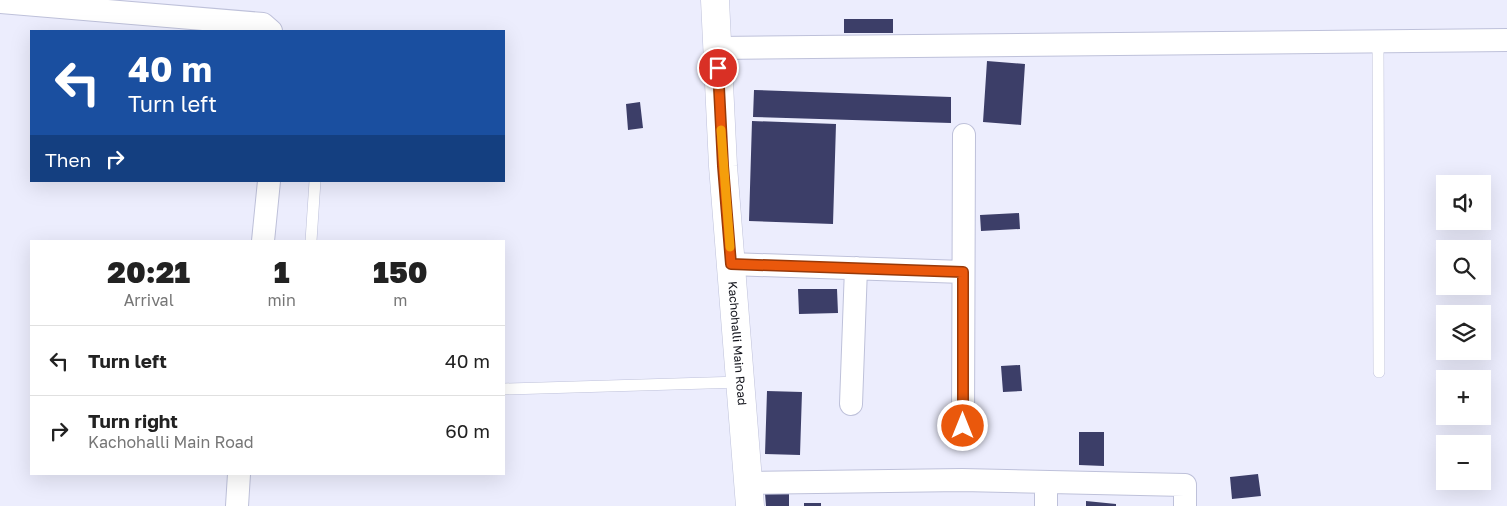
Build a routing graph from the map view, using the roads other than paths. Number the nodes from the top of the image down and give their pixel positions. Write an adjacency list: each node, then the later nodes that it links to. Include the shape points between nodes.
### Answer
1 (715, 0): 6 (street, Kachohalli Main Road)
2 (0, 2): 3 (street, via 263,24)
3 (270, 30)
4 (1507, 40): 5 (street)
5 (1378, 41): 6 (street); 15 (lane)
6 (717, 48): 12 (street, Kachohalli Main Road)
7 (964, 135): 14 (street)
8 (269, 182): 10 (street)
9 (315, 182): 11 (lane)
10 (263, 240)
11 (311, 240)
12 (731, 264): 13 (street); 16 (street, Kachohalli Main Road)
13 (856, 268): 14 (street); 18 (street)
14 (963, 272): 19 (street)
15 (1379, 372)
16 (741, 382): 17 (lane); 22 (street, Kachohalli Main Road)
17 (505, 388)
18 (851, 404)
19 (963, 426)
20 (239, 475): 23 (street)
21 (1046, 482): 22 (street, via 962,480); 24 (street); 25 (street, via 1185,485)
22 (749, 495)
23 (236, 506)
24 (1046, 506)
25 (1185, 506)

